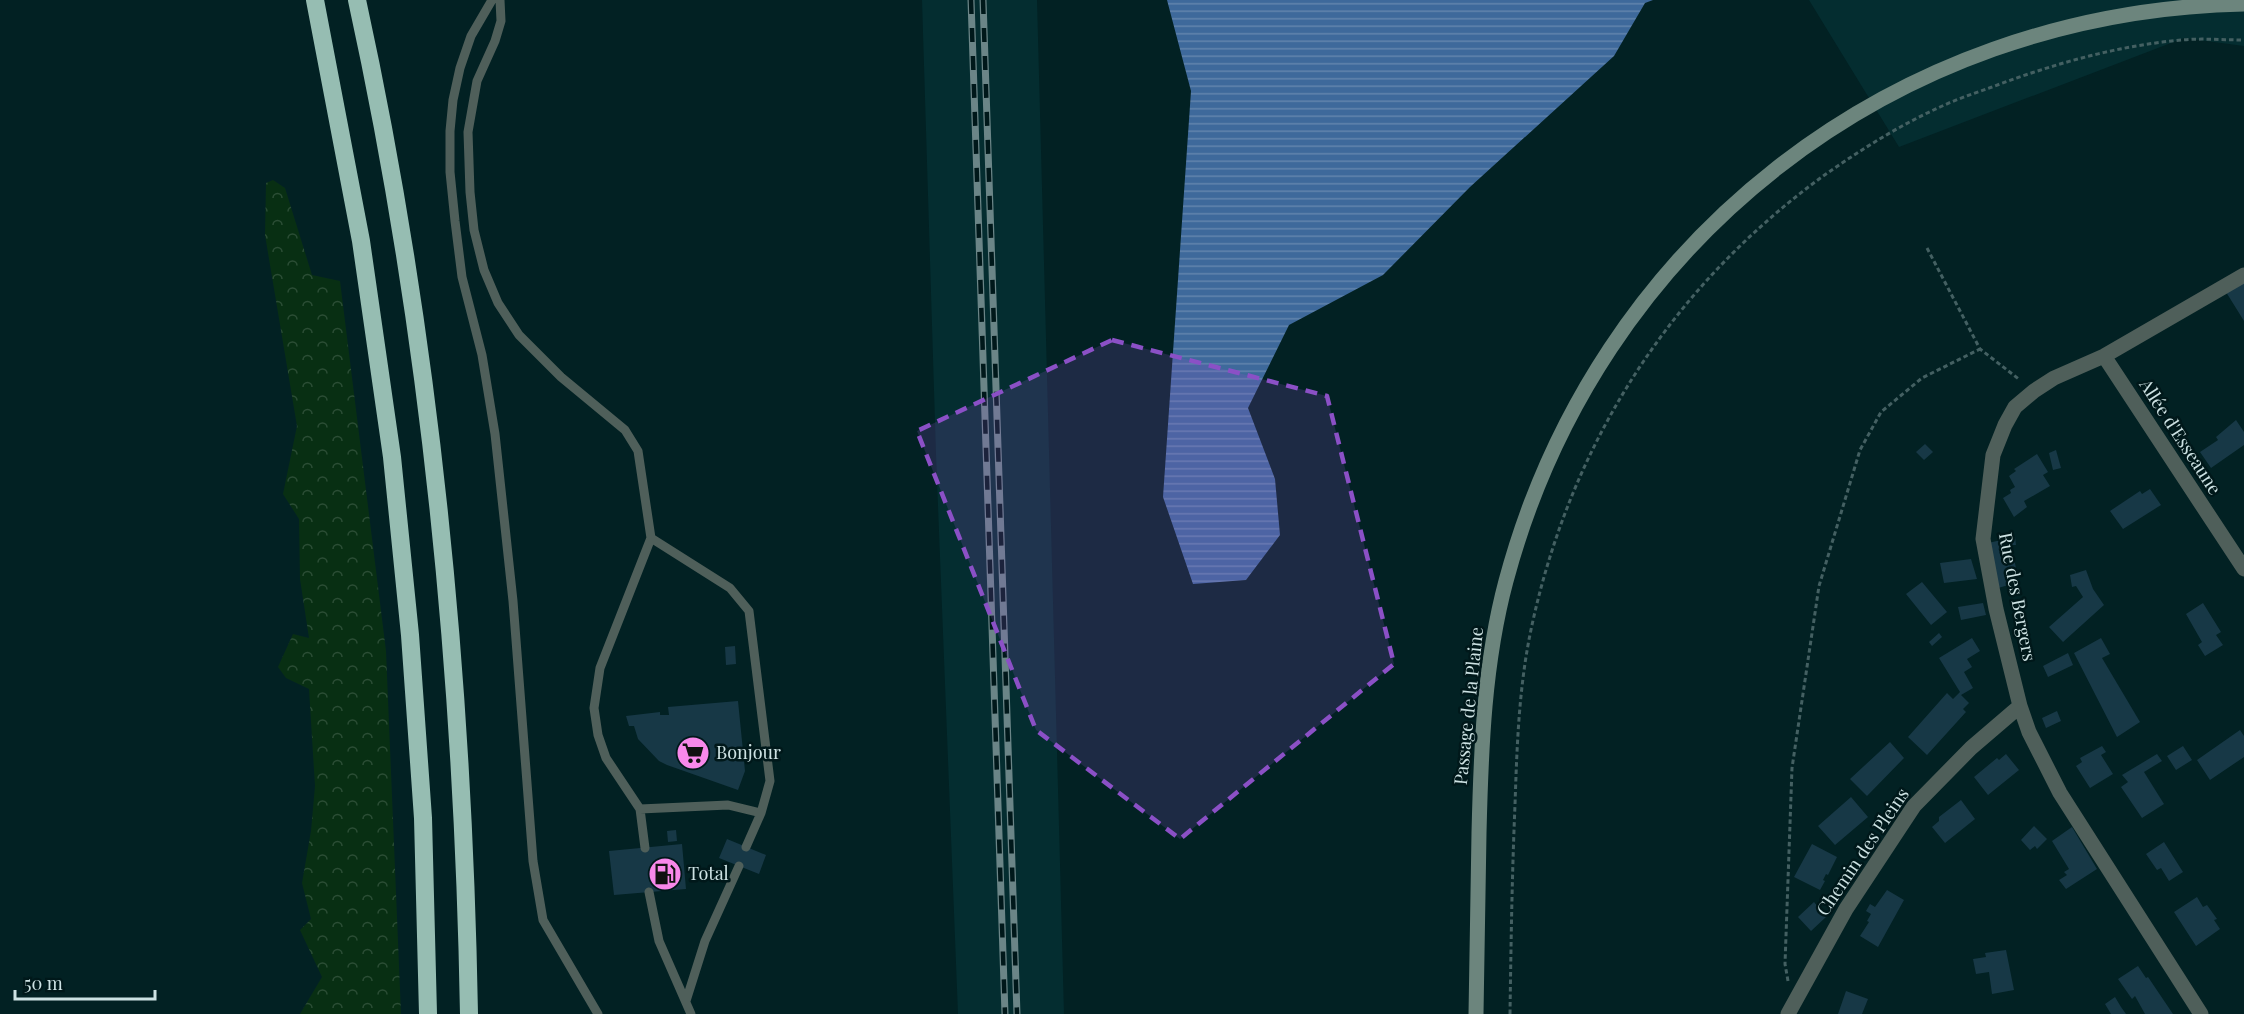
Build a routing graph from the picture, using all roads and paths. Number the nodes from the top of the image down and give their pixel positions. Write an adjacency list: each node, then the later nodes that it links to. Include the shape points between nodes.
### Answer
1 (315, 0): 23 (highway, via 361,241 392,457 423,818)
2 (357, 0): 24 (highway, via 400,231 433,460 464,825)
3 (492, 0): 25 (lane, via 471,36 453,100 450,172 455,221 462,277 482,355 495,434 513,600 533,861 543,920)
4 (500, 0): 12 (lane, via 501,21 477,81 468,132 473,221 484,270 498,303 519,335 561,377 625,430 638,451)
5 (2244, 4): 27 (street, Passage de la Plaine, via 2163,9 2082,23 2018,40 1912,82 1828,131 1745,194 1683,255 1631,320 1596,370 1557,441 1506,582 1489,667 1483,726)
6 (2244, 40): 28 (path, via 2183,40 2084,57 2037,70 1924,115 1853,155 1799,194 1719,267 1667,327 1632,376 1572,492 1532,624 1522,676 1516,753)
7 (1927, 248): 9 (path)
8 (2244, 275): 10 (street, Rue des Bergers)
9 (1980, 349): 11 (path); 22 (path, via 1922,378 1881,412 1860,450 1819,586 1792,768 1785,964)
10 (2104, 356): 11 (street, Rue des Bergers); 13 (street, Allée d'Esseaune)
11 (2034, 391): 14 (street, Rue des Bergers, via 2015,407 1993,455 1983,539)
12 (651, 537): 15 (lane, via 600,668 594,708 606,758); 16 (lane, via 730,588 749,611 770,781)
13 (2244, 569)
14 (2020, 706): 22 (street, Chemin des Pleins, via 1971,748 1914,806 1846,909); 29 (street, Rue des Bergers, via 2060,793)
15 (640, 809): 16 (lane, via 728,805); 18 (lane)
16 (761, 813): 17 (lane)
17 (746, 847)
18 (645, 848)
19 (739, 866): 21 (lane, via 705,941)
20 (650, 892): 21 (lane, via 659,941)
21 (686, 1001): 26 (lane)
22 (1790, 1010)
23 (428, 1014)
24 (469, 1014)
25 (598, 1014)
26 (691, 1014)
27 (1476, 1014)
28 (1510, 1014)
29 (2201, 1014)

